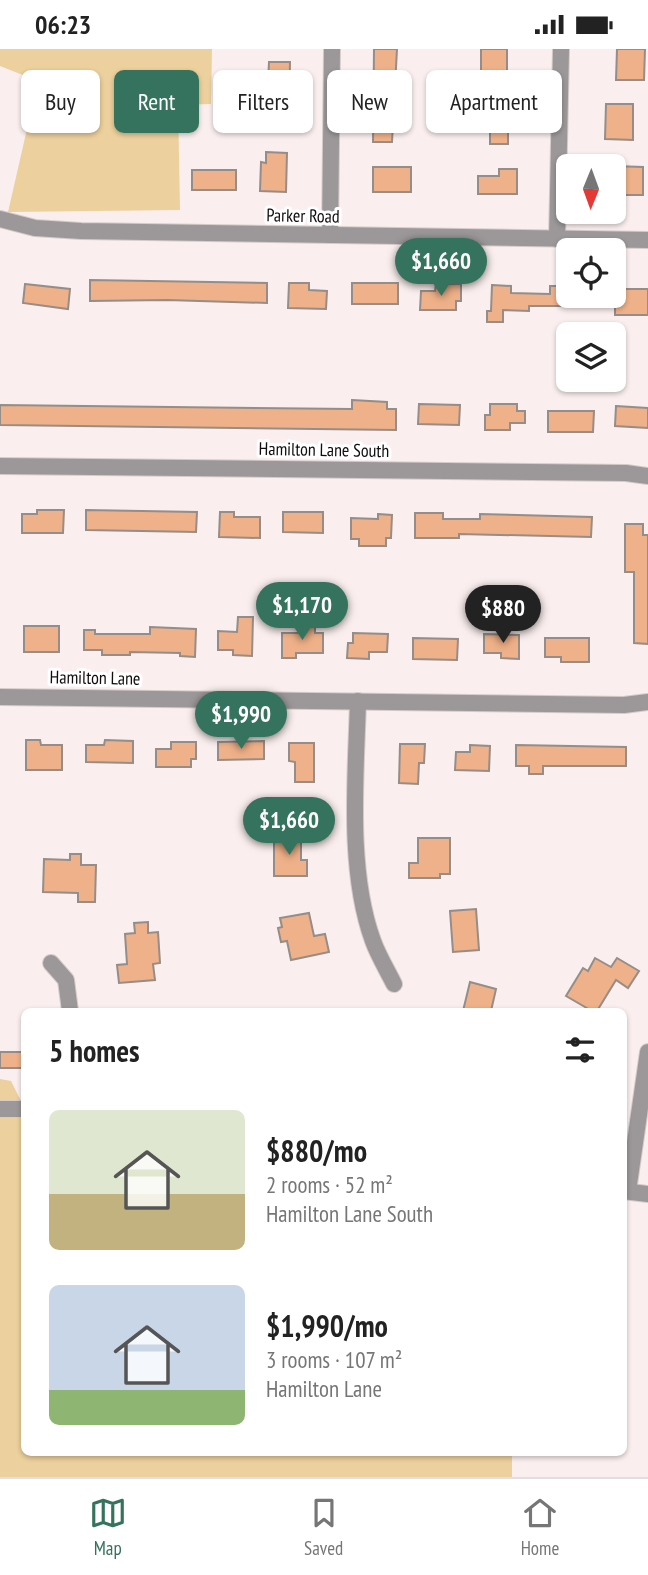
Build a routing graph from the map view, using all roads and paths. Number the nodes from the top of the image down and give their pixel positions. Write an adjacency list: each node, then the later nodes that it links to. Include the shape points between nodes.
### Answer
1 (332, 49): 4 (street)
2 (561, 49): 5 (street)
3 (0, 219): 4 (street, Parker Road, via 35,228 81,231)
4 (330, 236): 6 (street, Parker Road)
5 (557, 238)
6 (556, 239)
7 (626, 240): 8 (street, Parker Road)
8 (648, 240)
9 (0, 466): 10 (street, Hamilton Lane South)
10 (648, 476)
11 (0, 697): 12 (street, Hamilton Lane)
12 (358, 701): 13 (street); 15 (street, via 355,805 364,909 373,941)
13 (648, 702)
14 (51, 963): 16 (street, via 66,981)
15 (394, 984)
16 (70, 1008)
17 (648, 1052): 20 (street)
18 (21, 1108): 19 (street)
19 (0, 1109)
20 (627, 1179)
21 (627, 1191): 22 (street)
22 (648, 1194)

